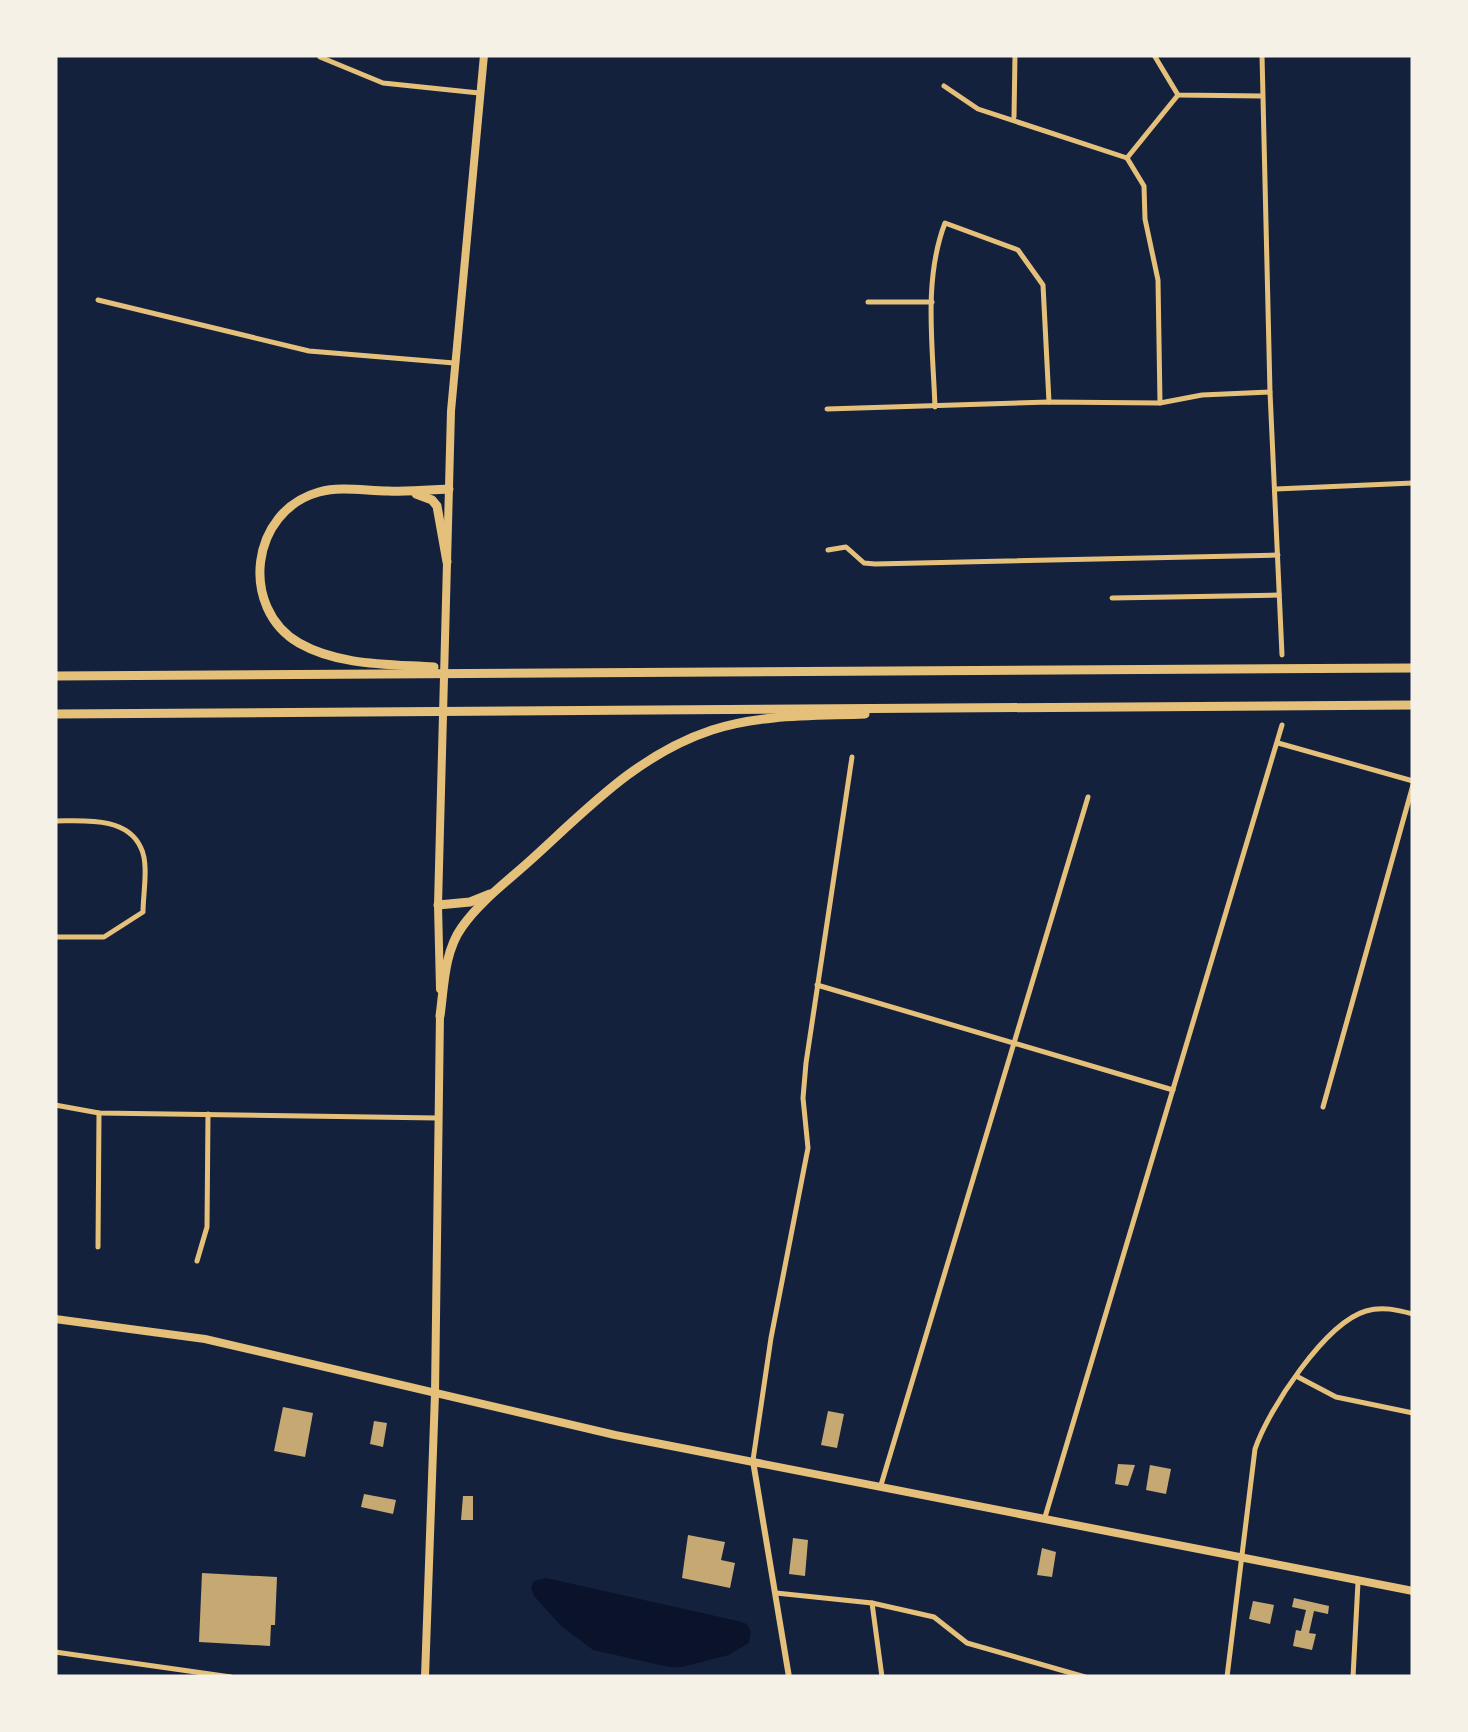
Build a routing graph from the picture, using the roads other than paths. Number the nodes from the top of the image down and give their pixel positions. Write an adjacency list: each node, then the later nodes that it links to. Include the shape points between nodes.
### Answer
1 (484, 55): 7 (main road)
2 (1014, 55): 10 (street)
3 (1154, 55): 8 (street)
4 (1262, 55): 9 (street)
5 (320, 57): 7 (street, via 383,83)
6 (944, 86): 10 (street, via 978,109)
7 (479, 93): 15 (main road)
8 (1178, 94): 9 (street); 11 (street)
9 (1262, 96): 16 (street)
10 (1014, 118): 11 (street)
11 (1127, 158): 18 (street, via 1144,186 1144,220 1158,280)
12 (98, 300): 15 (street, via 309,351)
13 (868, 302): 14 (street)
14 (932, 302): 17 (street, via 934,251 945,223 1018,250 1043,285); 19 (street)
15 (454, 364): 22 (main road)
16 (1270, 392): 18 (street, via 1202,394); 23 (street)
17 (1049, 402): 18 (street); 19 (street)
18 (1160, 404)
19 (935, 407): 20 (street)
20 (827, 409)
21 (1413, 483): 23 (street)
22 (450, 489): 24 (highway); 27 (main road)
23 (1275, 490): 26 (street)
24 (394, 491): 27 (highway, via 421,494 437,506); 32 (highway, via 336,489 292,506 272,528 261,555 265,606 287,635 319,653)
25 (828, 550): 26 (street, via 846,547 864,564)
26 (1278, 555): 28 (street)
27 (448, 562): 44 (main road)
28 (1280, 595): 29 (street); 30 (street)
29 (1112, 598)
30 (1282, 655)
31 (1413, 668): 32 (highway)
32 (502, 672): 33 (highway)
33 (55, 676)
34 (1413, 705): 35 (highway)
35 (1087, 707): 36 (highway); 43 (highway, via 803,716 715,729 644,761)
36 (55, 714)
37 (1282, 725): 38 (street)
38 (1278, 743): 40 (street); 49 (street)
39 (852, 757): 46 (street)
40 (1413, 783): 51 (street)
41 (1088, 797): 48 (street)
42 (55, 821): 45 (street, via 103,821 134,839 143,850 144,912 104,937)
43 (496, 891): 44 (highway); 47 (highway, via 454,940)
44 (438, 905): 47 (main road)
45 (55, 937)
46 (816, 985): 48 (street); 62 (street, via 802,1098 808,1148)
47 (440, 1016): 54 (main road)
48 (1014, 1044): 49 (street); 63 (street)
49 (1174, 1090): 64 (street)
50 (55, 1105): 52 (street)
51 (1322, 1107)
52 (100, 1113): 53 (street); 55 (street)
53 (208, 1114): 54 (street); 56 (street, via 207,1227)
54 (437, 1118): 60 (main road)
55 (98, 1247)
56 (197, 1260)
57 (1413, 1314): 59 (street, via 1378,1308 1354,1316 1325,1340)
58 (55, 1319): 60 (main road, via 206,1339)
59 (1298, 1377): 61 (street, via 1336,1397); 65 (street, via 1263,1425 1255,1449)
60 (435, 1394): 62 (main road); 72 (main road)
61 (1413, 1413)
62 (753, 1460): 63 (main road); 68 (street)
63 (881, 1485): 64 (main road)
64 (1045, 1517): 65 (main road)
65 (1243, 1556): 66 (main road); 76 (street)
66 (1358, 1582): 67 (main road); 77 (street)
67 (1413, 1590)
68 (776, 1592): 69 (street); 73 (street)
69 (872, 1604): 74 (street); 75 (street, via 934,1616 967,1643)
70 (55, 1652): 71 (street)
71 (231, 1677)
72 (426, 1677)
73 (789, 1677)
74 (882, 1677)
75 (1085, 1677)
76 (1227, 1677)
77 (1353, 1677)

